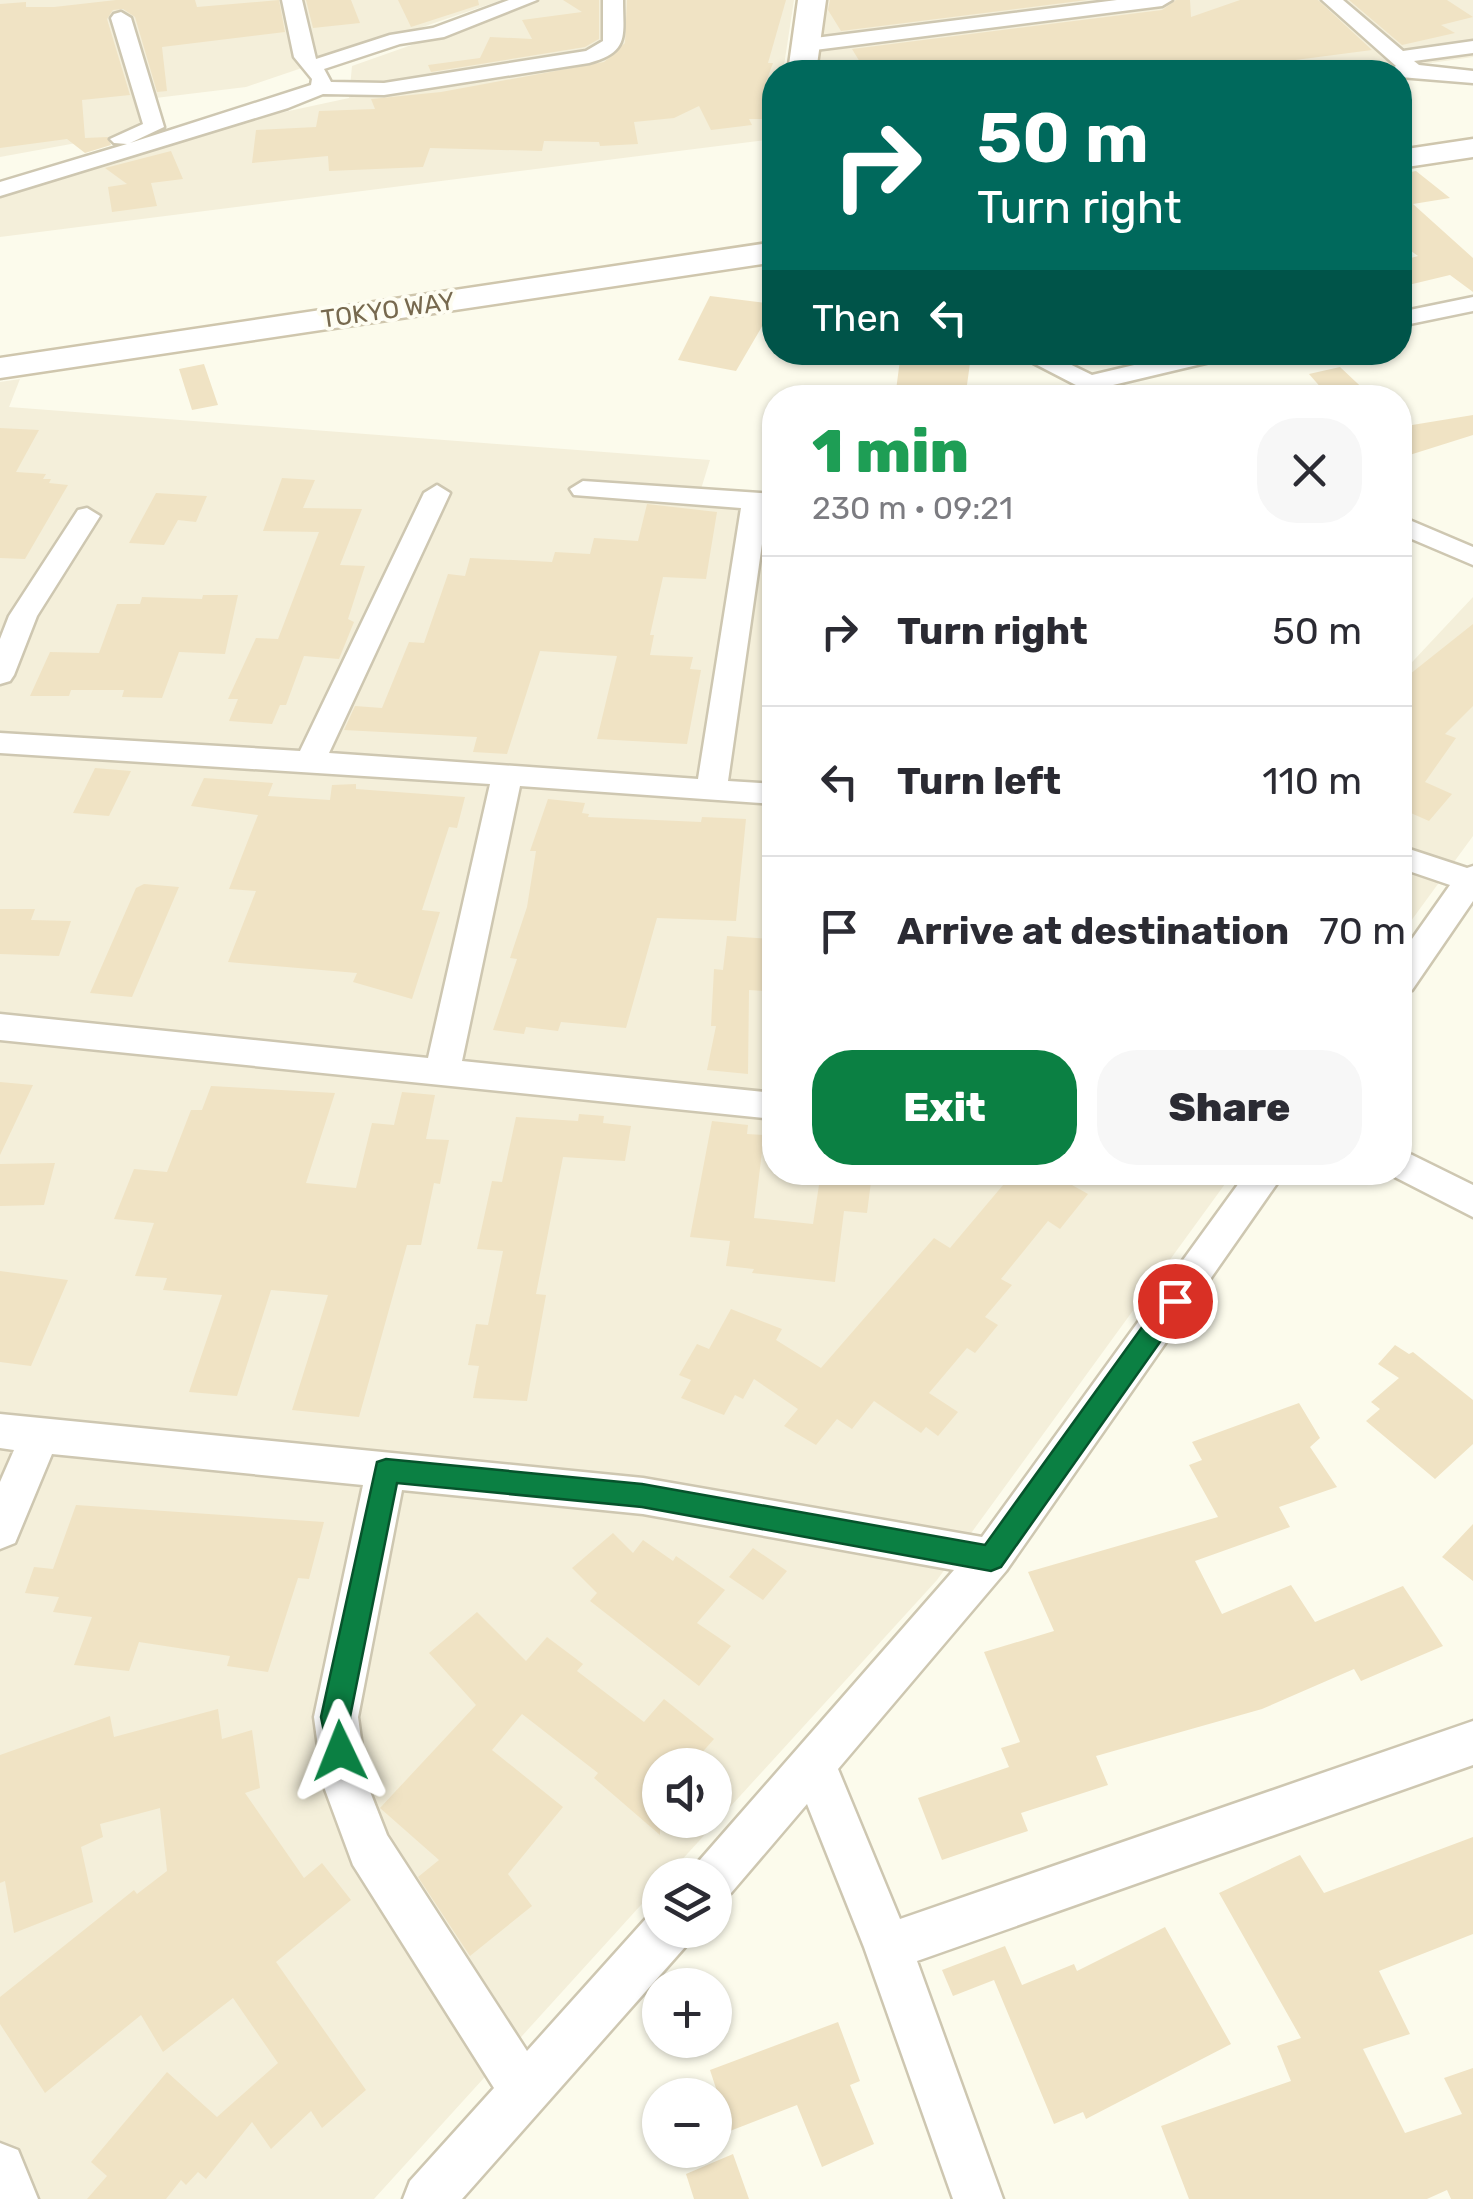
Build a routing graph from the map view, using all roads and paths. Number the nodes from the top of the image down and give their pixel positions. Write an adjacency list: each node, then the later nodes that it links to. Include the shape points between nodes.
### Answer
1 (292, 0): 12 (street)
2 (527, 0): 12 (street)
3 (612, 0): 15 (street, via 613,42 589,57 384,90)
4 (812, 0): 9 (main road)
5 (1162, 0): 9 (street)
6 (1332, 0): 10 (street)
7 (121, 18): 18 (street, via 152,130)
8 (1473, 47): 11 (street)
9 (804, 59)
10 (1396, 60)
11 (1412, 63)
12 (310, 67): 15 (street, via 322,79)
13 (1412, 68): 14 (street)
14 (1473, 77)
15 (320, 88): 19 (street)
16 (1473, 148): 17 (main road)
17 (1412, 154)
18 (0, 174)
19 (0, 189)
20 (762, 253): 25 (main road, TOKYO WAY)
21 (1473, 304): 22 (street)
22 (1412, 317)
23 (1051, 365): 26 (street)
24 (1166, 365): 26 (street)
25 (0, 368)
26 (1089, 383): 27 (street)
27 (1093, 385)
28 (583, 489): 30 (street)
29 (437, 493): 37 (street)
30 (762, 502)
31 (87, 516): 35 (street, via 23,616)
32 (762, 518): 39 (street)
33 (1412, 529): 34 (street)
34 (1473, 557)
35 (0, 675)
36 (0, 744): 37 (street)
37 (310, 762): 38 (street)
38 (506, 776): 39 (street); 45 (street)
39 (712, 790): 40 (street)
40 (762, 793)
41 (1412, 860): 42 (street)
42 (1472, 878): 43 (street)
43 (1412, 965)
44 (0, 1027): 45 (street)
45 (442, 1072): 46 (street)
46 (762, 1105)
47 (1412, 1169): 49 (street)
48 (1258, 1185): 54 (street)
49 (1473, 1202)
50 (0, 1432): 51 (street)
51 (40, 1435): 52 (street); 53 (street)
52 (386, 1470): 54 (street, via 642,1496); 60 (street, via 336,1717 345,1784 369,1849)
53 (0, 1530)
54 (991, 1558): 56 (street)
55 (1473, 1743): 58 (street)
56 (814, 1766): 57 (street); 58 (street)
57 (732, 1858)
58 (888, 1947): 64 (street)
59 (652, 1948): 60 (street)
60 (525, 2092): 63 (street)
61 (0, 2168): 62 (street)
62 (13, 2199)
63 (428, 2199)
64 (978, 2199)

